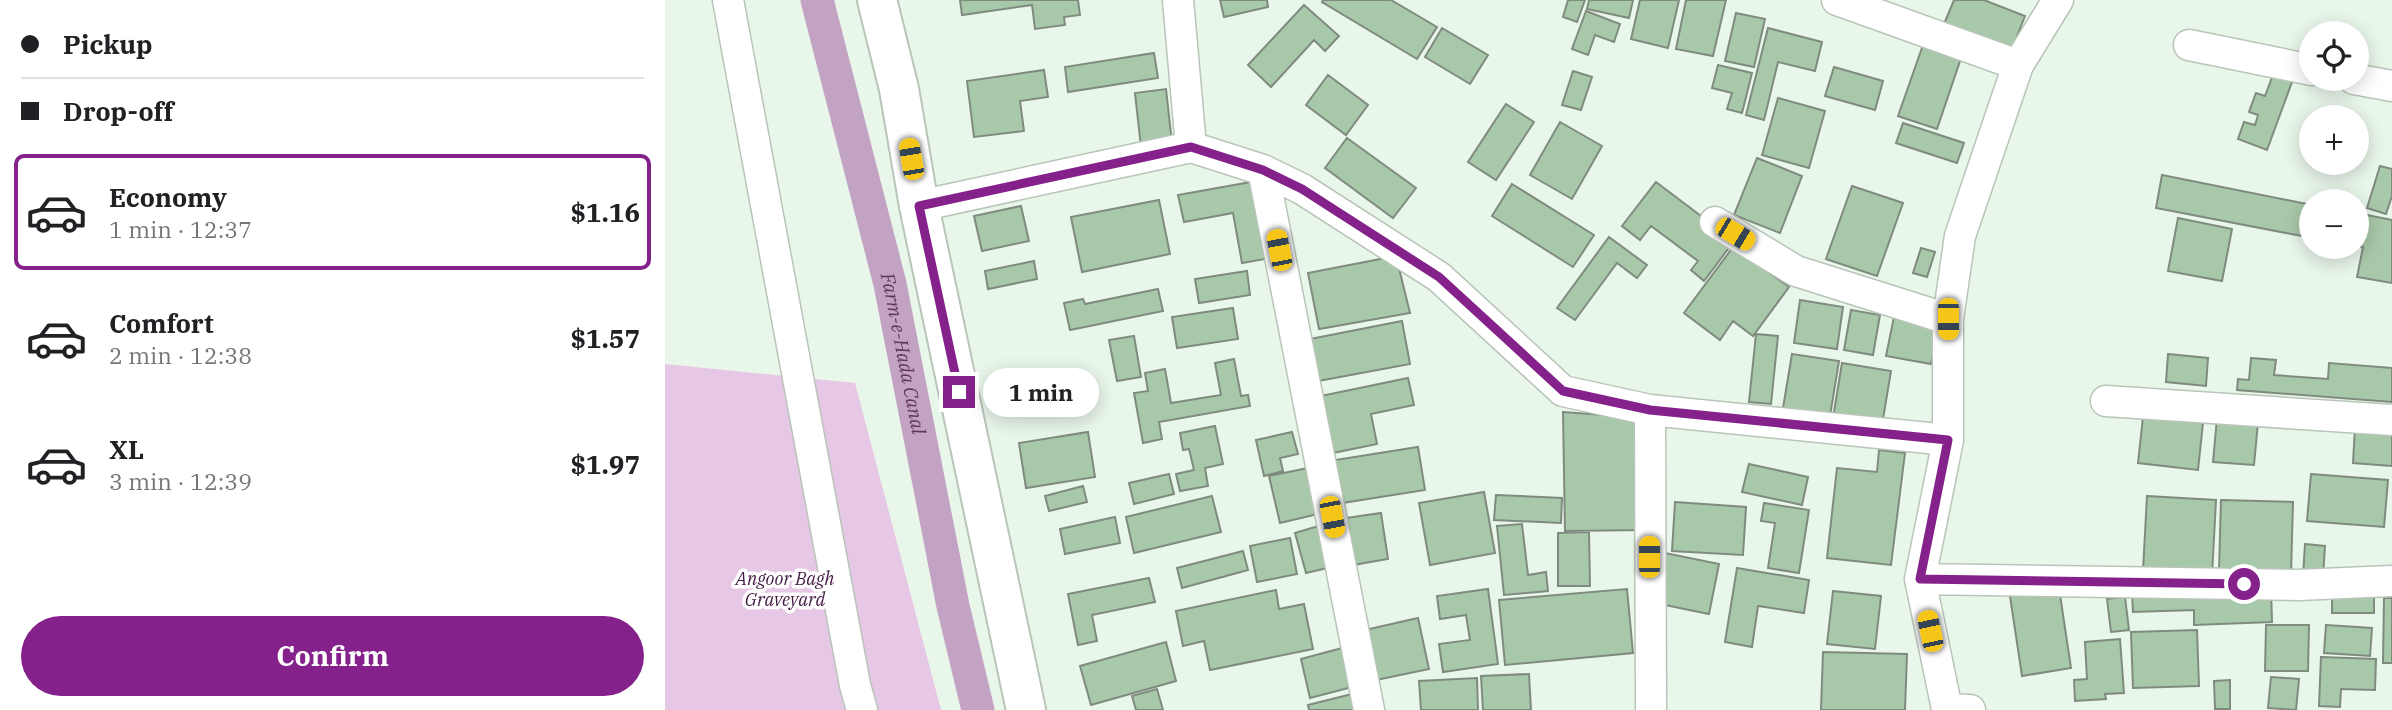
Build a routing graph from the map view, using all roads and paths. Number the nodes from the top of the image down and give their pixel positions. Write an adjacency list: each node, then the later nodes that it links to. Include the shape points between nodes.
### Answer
1 (728, 0): 22 (street)
2 (877, 0): 13 (street, via 899,89)
3 (1178, 0): 11 (street)
4 (1837, 0): 7 (street)
5 (2059, 0): 7 (street)
6 (2189, 45): 8 (street)
7 (2018, 65): 15 (street, via 1960,236)
8 (2299, 67)
9 (2369, 82): 10 (street)
10 (2392, 86)
11 (1191, 147): 12 (street); 13 (street)
12 (1263, 170): 17 (street, via 1302,189 1439,277 1563,391); 24 (street)
13 (919, 206): 23 (street)
14 (1715, 222): 15 (street, via 1796,271)
15 (1948, 319): 19 (street)
16 (2106, 401): 18 (street)
17 (1650, 410): 19 (street); 25 (street)
18 (2392, 421)
19 (1948, 440): 20 (street)
20 (1920, 579): 21 (street, via 2298,585); 26 (street, via 1947,709)
21 (2392, 581)
22 (862, 710)
23 (1026, 710)
24 (1369, 710)
25 (1651, 710)
26 (1970, 710)

